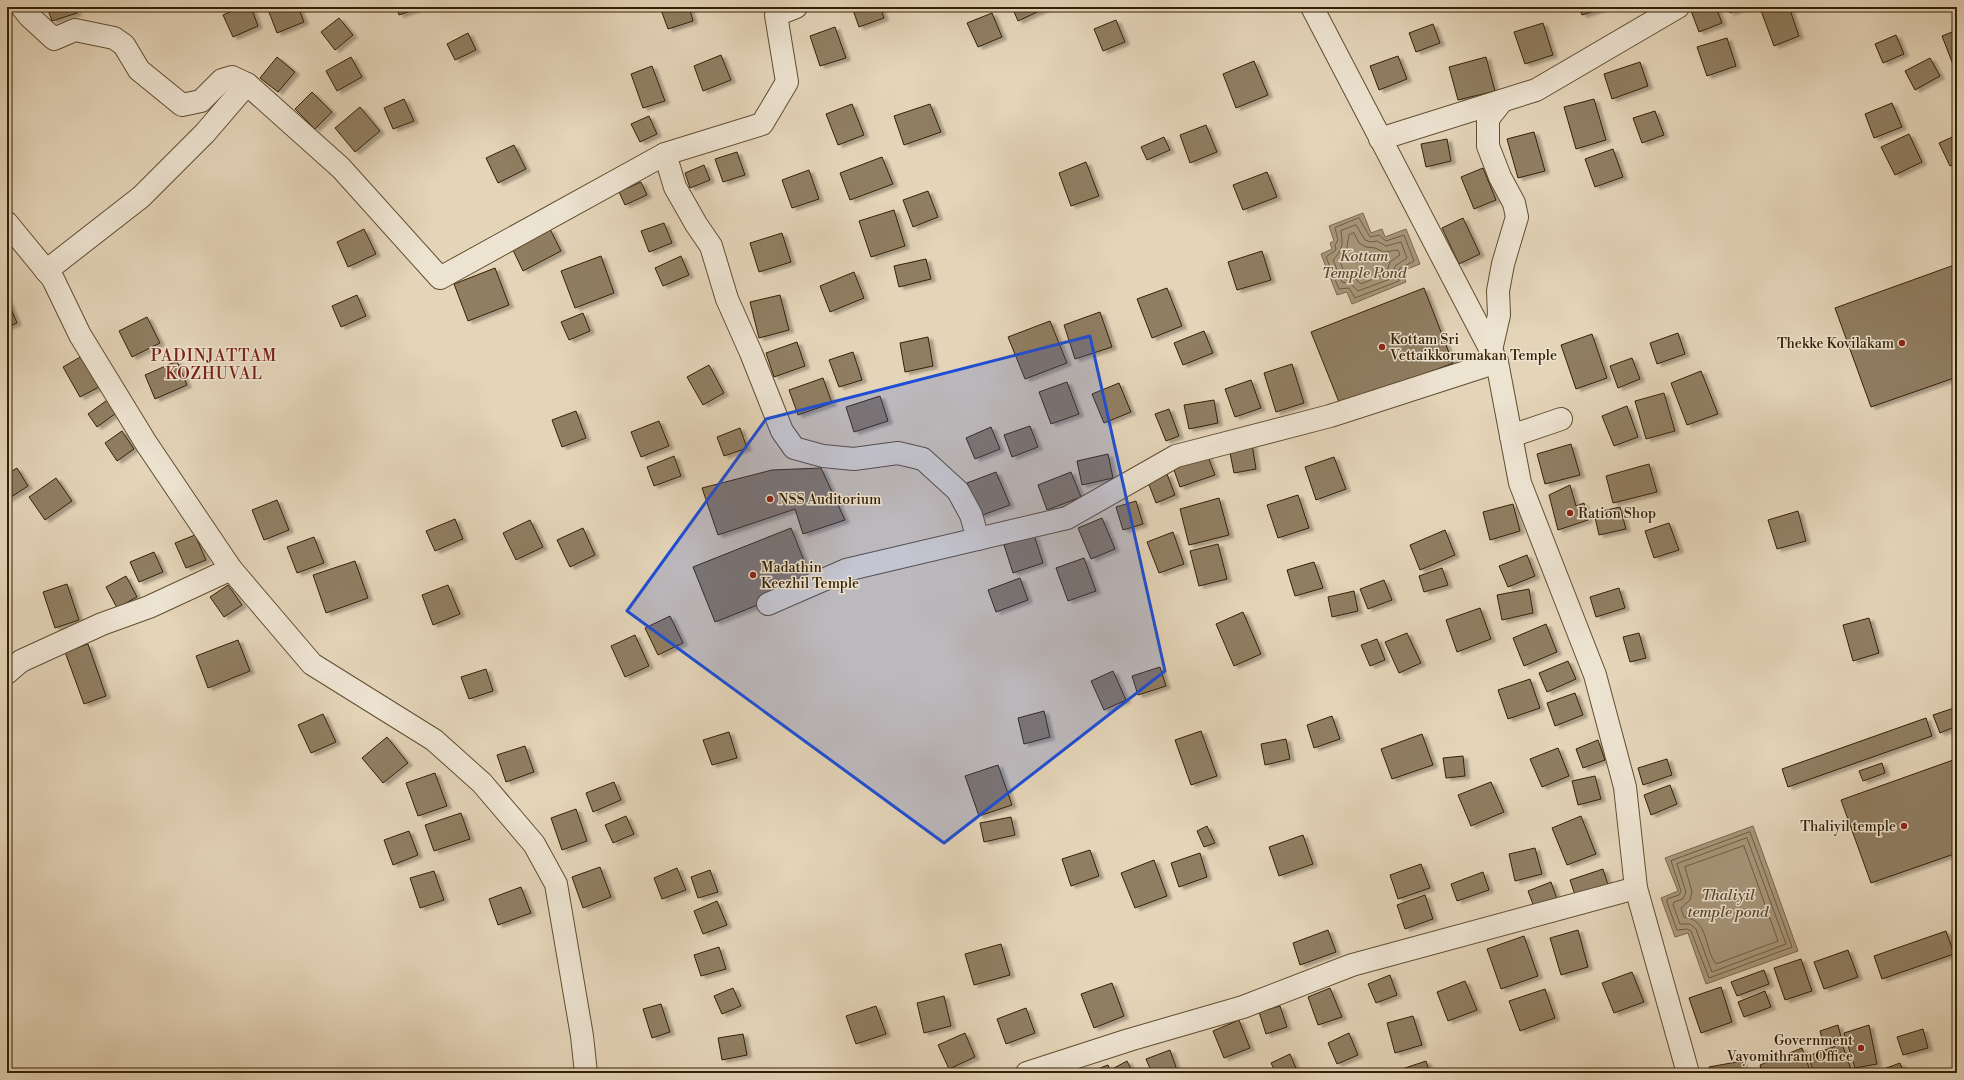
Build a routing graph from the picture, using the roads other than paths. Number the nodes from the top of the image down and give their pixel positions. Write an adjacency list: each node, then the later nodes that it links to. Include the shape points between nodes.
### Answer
1 (22, 7): 5 (street, via 54,39 75,30 114,38 124,45 139,70 182,106 201,101 222,80 232,77)
2 (796, 7): 8 (street, via 776,15 787,82 762,124)
3 (1312, 7): 7 (street)
4 (1678, 7): 6 (street, via 1536,90)
5 (247, 84): 8 (street, via 341,168 440,278); 10 (street, via 205,133 141,197)
6 (1502, 101): 7 (street); 11 (street, via 1488,119 1488,146 1514,203 1517,217 1498,291 1499,315)
7 (1380, 139): 11 (street)
8 (666, 154): 14 (street, via 675,187 711,246 727,299 782,431 794,448 823,456 854,459 898,453 923,459 958,491)
9 (7, 223): 10 (street)
10 (46, 271): 15 (street, via 53,279 80,335 146,443)
11 (1494, 356): 13 (street); 14 (street, via 1330,416 1176,456 1067,518)
12 (1560, 419): 13 (street)
13 (1512, 436): 18 (street, via 1520,483 1595,675 1625,787)
14 (978, 539): 16 (street, via 846,570)
15 (231, 569): 17 (street, via 21,661); 19 (street, via 312,664 434,740 482,783 534,844 556,884)
16 (768, 604)
17 (7, 673)
18 (1636, 888): 20 (street, via 1352,965 1243,1008 1128,1040); 21 (street)
19 (586, 1073)
20 (1027, 1073)
21 (1688, 1073)

